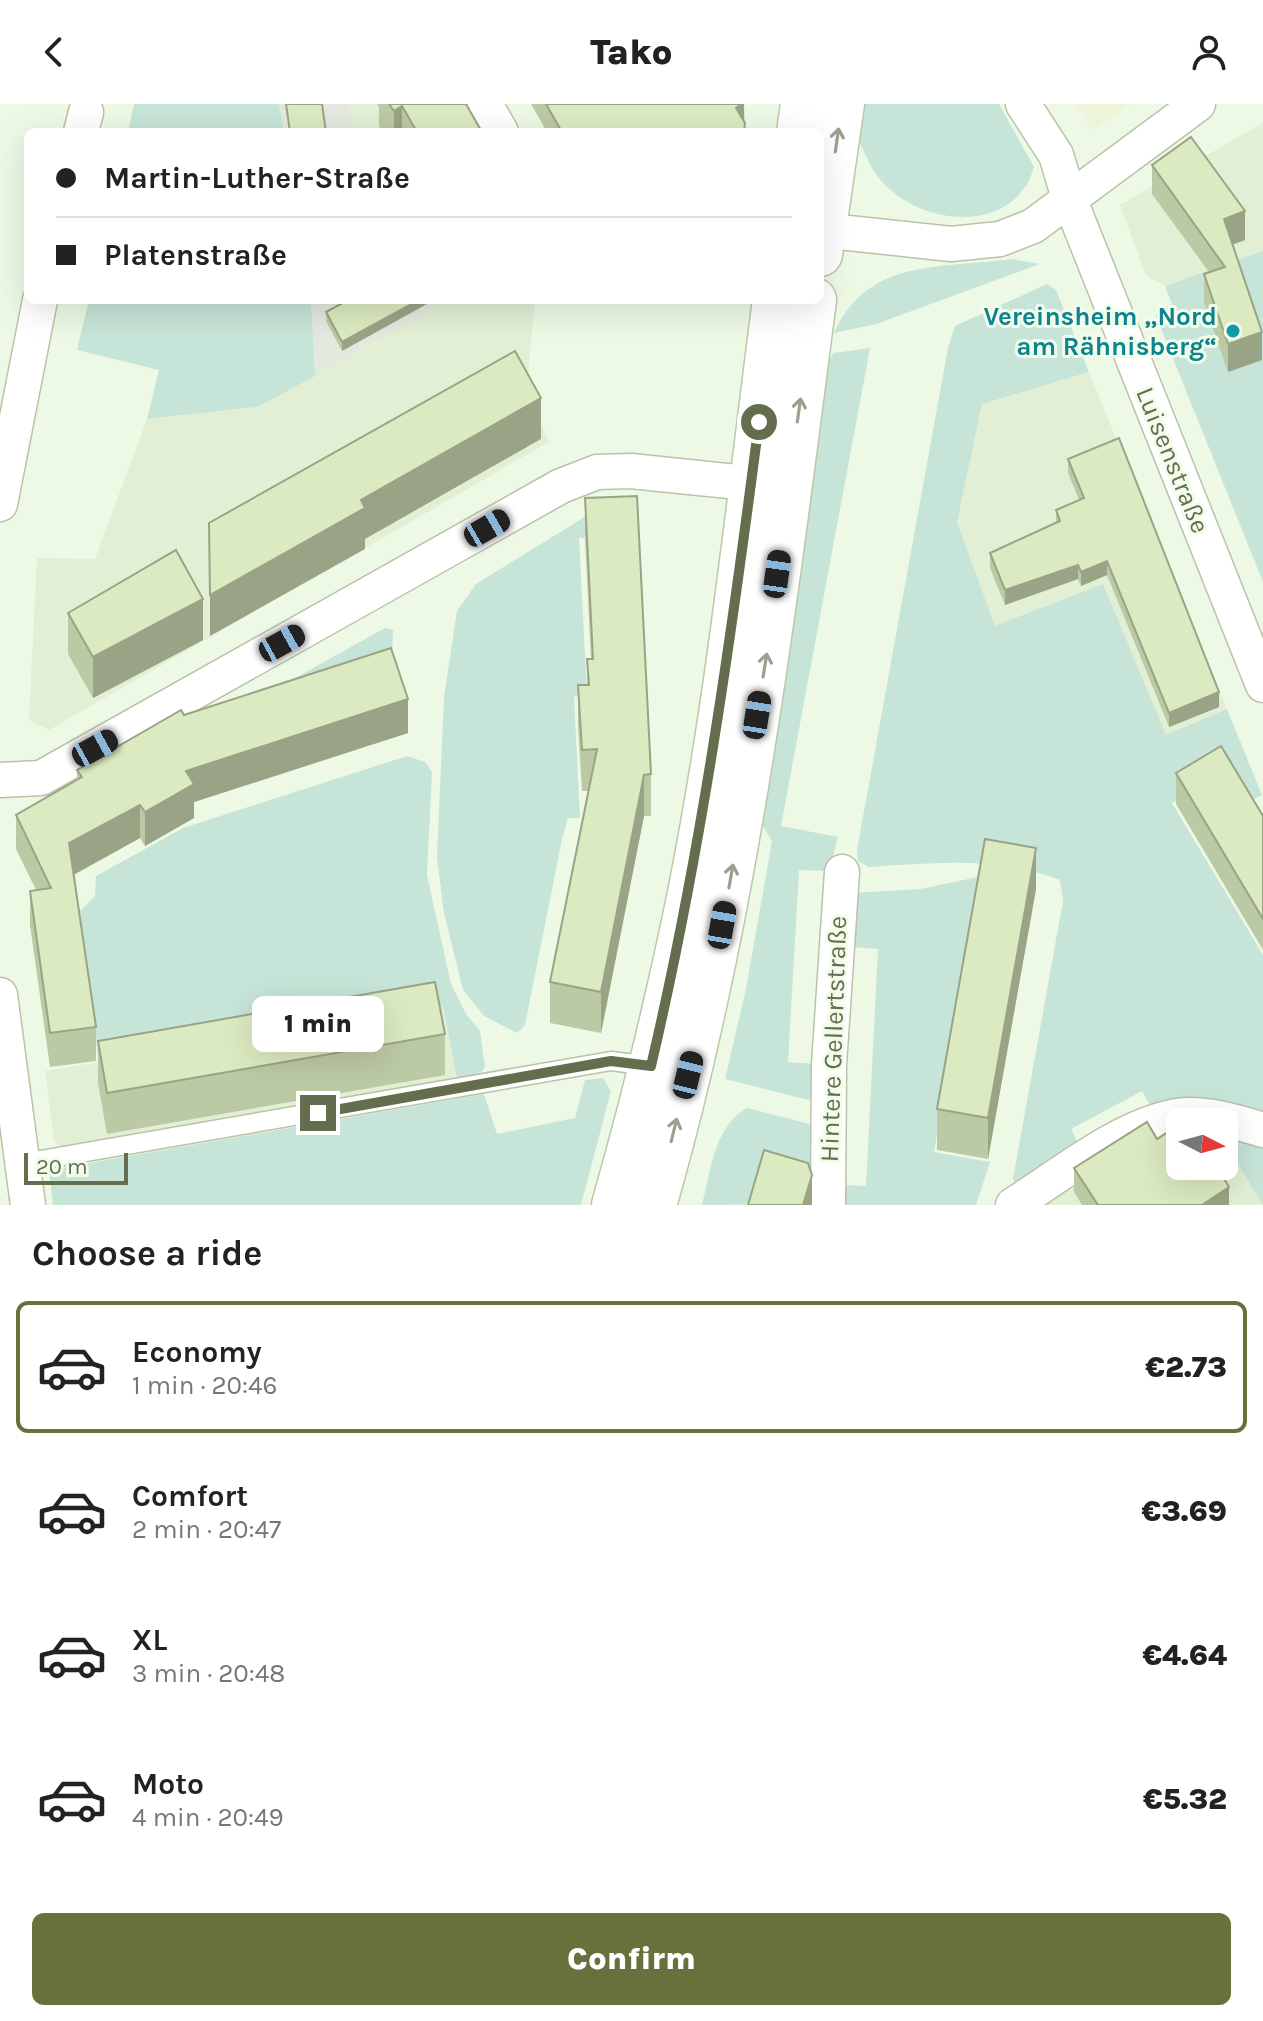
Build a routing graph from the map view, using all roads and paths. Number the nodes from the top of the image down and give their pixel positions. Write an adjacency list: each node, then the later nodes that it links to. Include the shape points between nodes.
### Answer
1 (485, 104): 6 (street)
2 (803, 104): 7 (main road)
3 (842, 104): 9 (main road, one-way to 3)
4 (1023, 104): 8 (street, Luisenstraße, via 1056,155)
5 (1198, 104): 8 (street)
6 (499, 128)
7 (800, 128)
8 (1069, 198): 10 (street, via 1033,226 1000,239 951,244); 16 (street, Luisenstraße)
9 (824, 220)
10 (824, 239)
11 (39, 304): 15 (street)
12 (775, 304): 14 (main road)
13 (813, 304): 14 (main road, one-way to 13)
14 (770, 485): 17 (street, via 597,472 561,486 41,778); 20 (main road); 25 (main road, one-way to 14, via 722,925 766,660)
15 (0, 504)
16 (1263, 685)
17 (0, 780)
18 (842, 872): 26 (street, Hintere Gellertstraße, via 829,1065)
19 (0, 995): 22 (street)
20 (651, 1066): 22 (lane, via 611,1061); 24 (main road)
21 (1263, 1130): 27 (street, via 1209,1117 1180,1116 1148,1124)
22 (23, 1163): 23 (street)
23 (28, 1205)
24 (614, 1205)
25 (654, 1205)
26 (828, 1205)
27 (1013, 1205)

